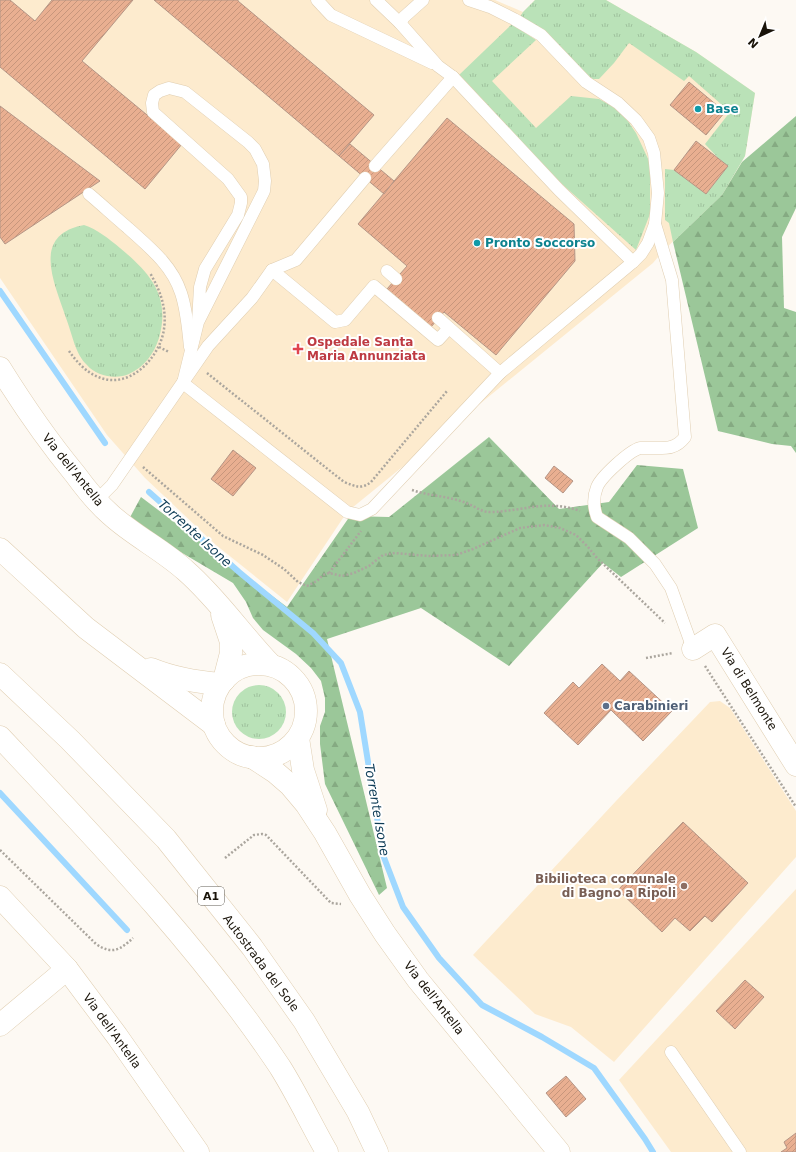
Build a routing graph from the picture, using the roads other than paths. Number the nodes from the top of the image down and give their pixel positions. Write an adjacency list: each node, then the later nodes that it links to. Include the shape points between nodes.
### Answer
1 (317, 0): 6 (lane, via 331,15)
2 (376, 0): 5 (lane)
3 (423, 0): 5 (lane)
4 (469, 0): 11 (lane, via 490,7 541,35 586,82 618,103 636,120 649,138 654,153 658,193)
5 (400, 23): 6 (lane)
6 (438, 66): 7 (lane)
7 (453, 77): 8 (lane); 12 (lane, via 559,190)
8 (375, 166)
9 (365, 178): 13 (lane, via 296,260)
10 (89, 194): 17 (lane, via 149,246 171,272 181,292)
11 (655, 224): 12 (lane, via 648,243); 24 (lane, via 672,280 685,437 680,444 672,447 640,448 625,457 598,485 594,500 597,516 629,538 655,564 671,588)
12 (633, 262): 19 (lane)
13 (272, 270): 16 (lane, via 335,322 346,320 374,286 438,340); 20 (lane, via 252,298 208,346)
14 (438, 318): 16 (lane)
15 (198, 322): 15 (lane, via 200,287 205,269 238,215 241,197 228,179 153,112 154,95 169,88 185,92 248,142 263,164 265,175 264,191); 17 (lane)
16 (449, 328): 19 (lane)
17 (190, 355): 20 (lane)
18 (0, 368): 21 (main road, Via dell'Antella, via 57,453)
19 (500, 373): 20 (lane, via 372,509 360,515 347,512)
20 (183, 384): 21 (lane, via 112,485)
21 (96, 501): 23 (main road, Via dell'Antella, via 140,538 186,570)
22 (0, 549): 25 (main road, via 86,628)
23 (218, 602): 26 (main road, Via dell'Antella); 28 (main road, Via dell'Antella, via 231,642 231,653)
24 (693, 649): 33 (main road, Via di Belmonte, via 715,635)
25 (124, 658): 28 (main road, via 184,680); 29 (main road)
26 (271, 665): 28 (main road, Via dell'Antella, via 245,665); 31 (main road, Via dell'Antella, via 291,676 304,695 306,717)
27 (0, 674): 41 (main road, Autostrada del Sole / A1, via 70,740 166,839 252,947 304,1021 358,1112)
28 (222, 682): 29 (main road, Via dell'Antella, via 216,692 212,708)
29 (214, 725): 32 (main road, Via dell'Antella, via 228,746)
30 (0, 737): 40 (main road, via 99,842 187,944 249,1023 281,1069)
31 (298, 738): 32 (main road, Via dell'Antella, via 278,754 261,758); 34 (main road, Via dell'Antella, via 307,783)
32 (252, 757): 34 (main road, Via dell'Antella, via 290,785)
33 (796, 765)
34 (325, 833): 42 (main road, Via dell'Antella, via 360,895 418,980)
35 (0, 897): 36 (main road, Via dell'Antella)
36 (67, 969): 37 (main road); 39 (main road, Via dell'Antella)
37 (0, 1025)
38 (671, 1052): 43 (lane)
39 (198, 1152)
40 (327, 1152)
41 (377, 1152)
42 (559, 1152)
43 (740, 1152)

